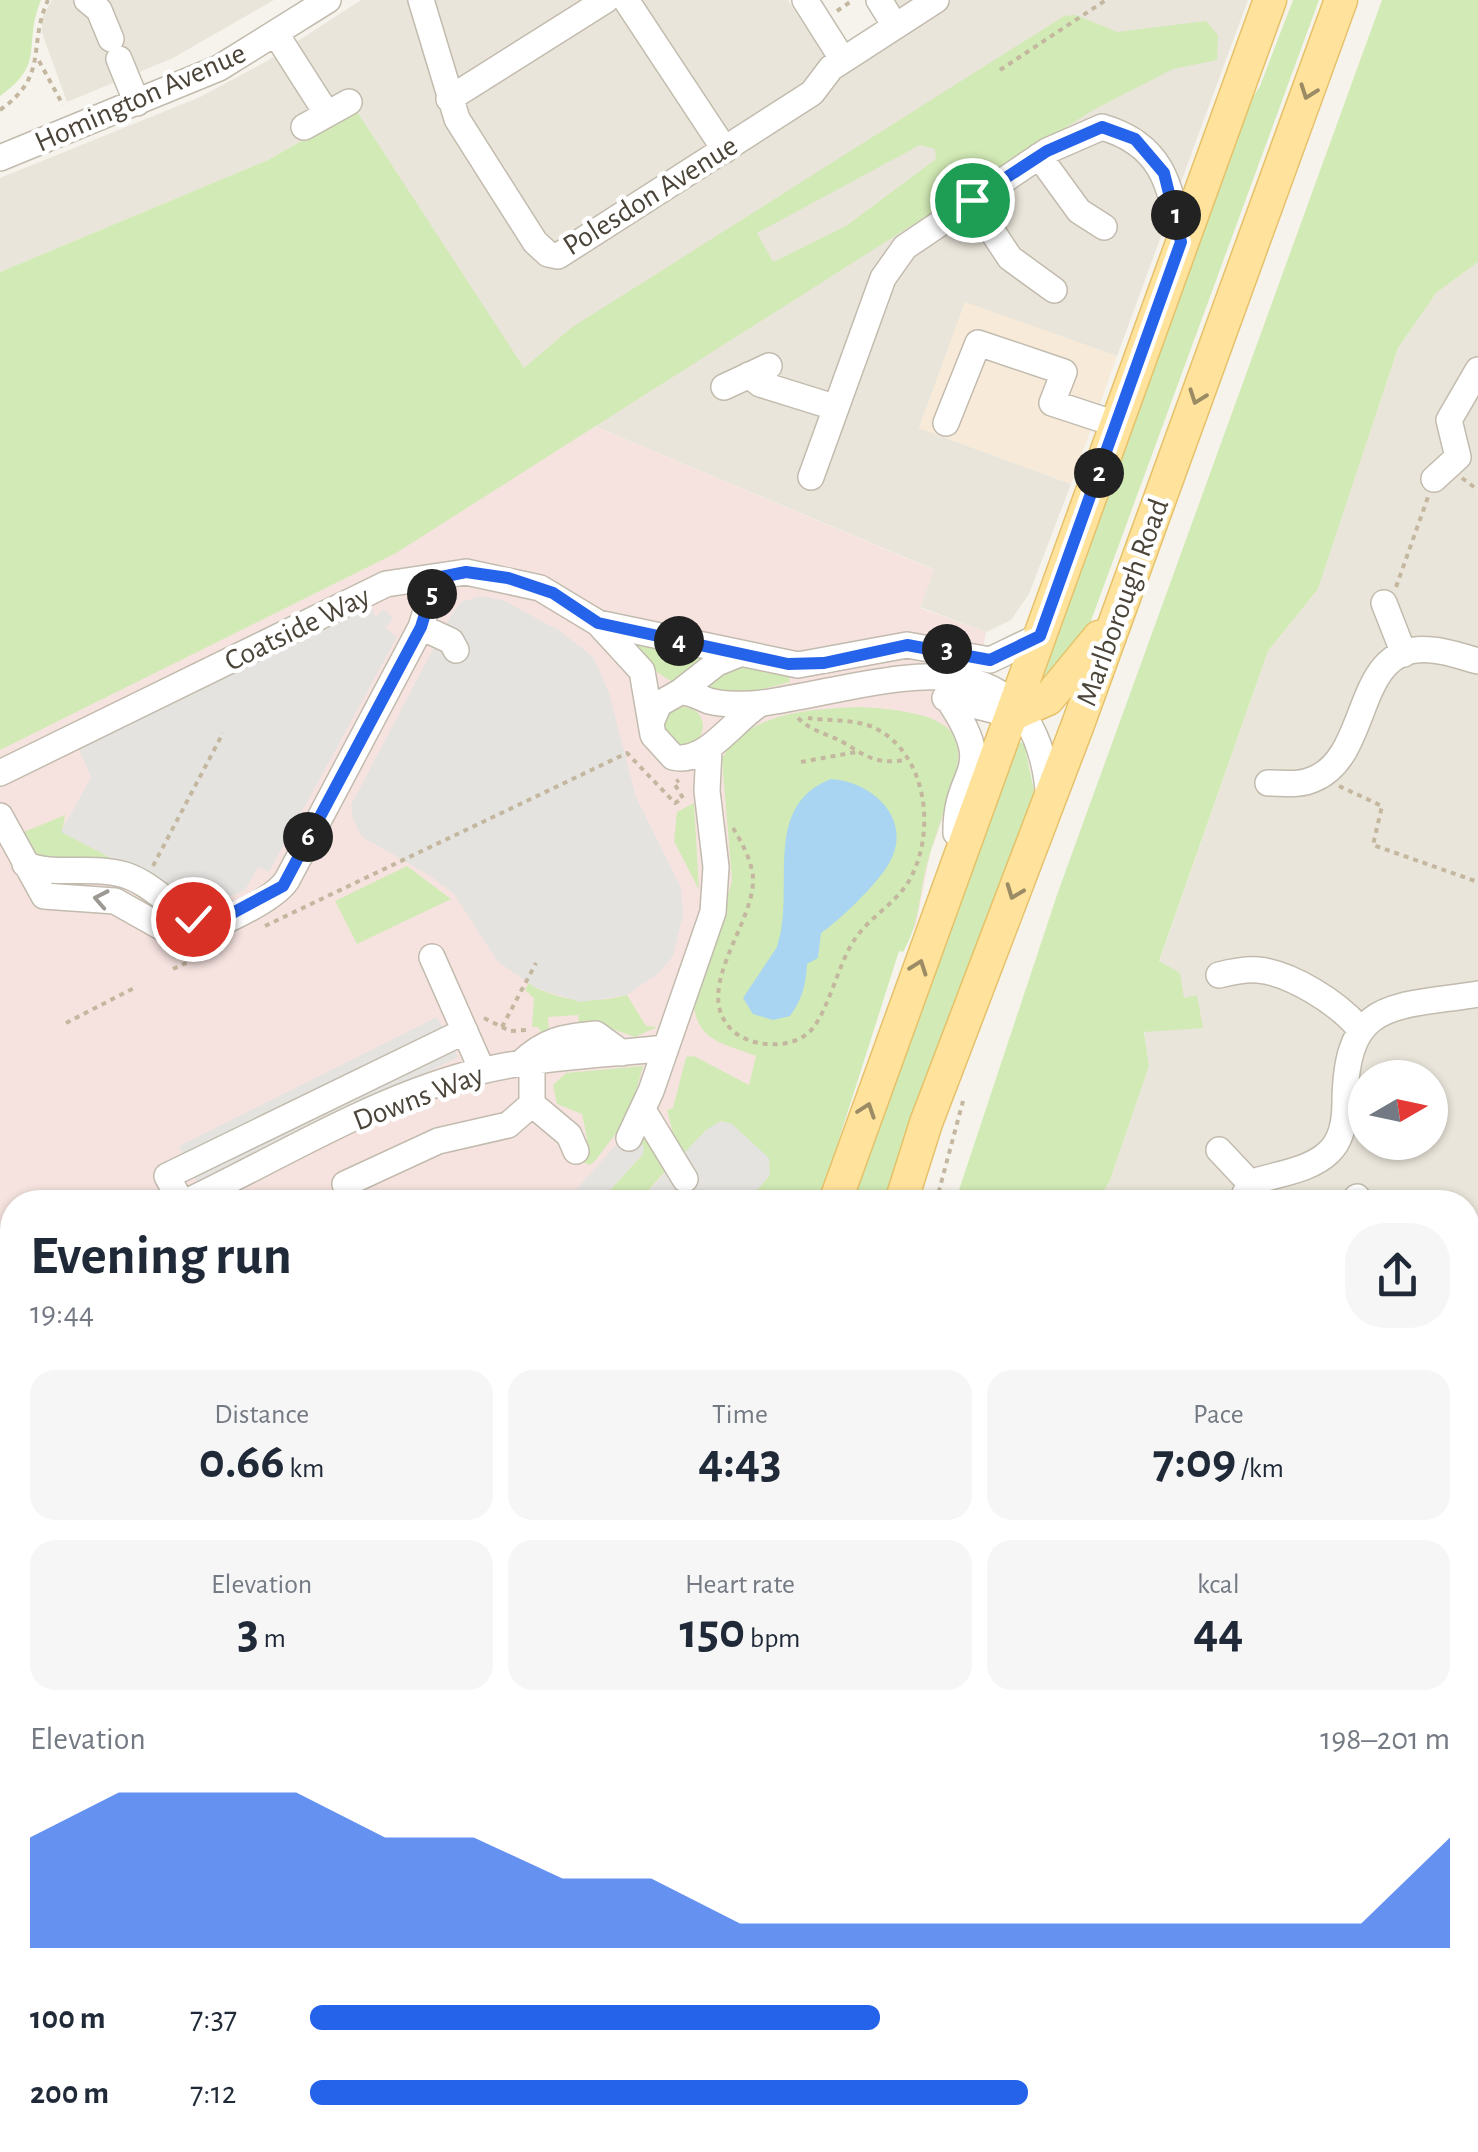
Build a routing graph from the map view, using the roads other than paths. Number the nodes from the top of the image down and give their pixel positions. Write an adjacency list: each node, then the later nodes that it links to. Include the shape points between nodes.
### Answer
1 (87, 0): 15 (street, via 100,10)
2 (328, 0): 12 (street, Homington Avenue)
3 (421, 0): 14 (street, Polesdon Avenue)
4 (606, 0): 14 (street)
5 (626, 0): 17 (street)
6 (804, 0): 13 (street)
7 (879, 0): 11 (street)
8 (936, 0): 11 (street, Polesdon Avenue)
9 (1270, 0): 20 (main road)
10 (1341, 0): 35 (main road, Marlborough Road, one-way to 35)
11 (895, 26): 13 (street, Polesdon Avenue)
12 (276, 34): 15 (street, Homington Avenue, via 219,68); 16 (street, via 338,108)
13 (843, 60): 17 (street, Polesdon Avenue, via 812,93)
14 (449, 100): 17 (street, Polesdon Avenue, via 548,254 565,254)
15 (137, 103): 19 (street, Homington Avenue)
16 (304, 128)
17 (724, 150)
18 (1039, 156): 21 (street, via 1102,127 1135,139); 22 (street); 23 (street, via 1079,211)
19 (0, 158)
20 (1212, 160): 21 (street); 24 (main road)
21 (1164, 173): 24 (street)
22 (972, 200): 25 (street, via 1010,258); 28 (street, via 904,247 883,278)
23 (1104, 228)
24 (1181, 242): 30 (main road)
25 (1054, 290)
26 (1478, 370): 32 (street, via 1449,420 1458,457)
27 (724, 387): 28 (street, via 759,370 760,384)
28 (834, 407): 31 (street)
29 (946, 423): 30 (street, via 978,343 1064,372 1052,403)
30 (1116, 424): 37 (main road, via 1076,509)
31 (811, 477)
32 (1434, 479)
33 (436, 578): 36 (street, Coatside Way, via 484,572 527,582); 38 (street); 53 (street, Coatside Way, via 386,584)
34 (1384, 603): 40 (street)
35 (1117, 614): 49 (main road, via 1048,699); 55 (main road, Marlborough Road)
36 (598, 623): 41 (street); 43 (street, Coatside Way)
37 (1038, 623): 41 (street, via 990,660 919,645 806,665); 49 (main road)
38 (419, 631): 39 (street); 60 (street, via 283,886)
39 (456, 650)
40 (1404, 654): 42 (street, via 1432,650); 54 (street, via 1392,658 1372,684 1334,766 1299,784)
41 (737, 656): 45 (street)
42 (1478, 661)
43 (642, 670): 45 (street, Coatside Way); 50 (street)
44 (915, 680): 46 (street); 48 (street, via 847,684); 49 (street, via 977,680 1002,693)
45 (678, 693): 47 (street); 50 (street, via 659,704)
46 (948, 699): 49 (street); 59 (street, via 970,737 974,762 956,824)
47 (707, 700): 48 (street); 51 (street, via 717,716)
48 (761, 703): 51 (street)
49 (1016, 712): 55 (street, via 1044,762); 59 (main road)
50 (652, 723): 52 (street, via 655,742)
51 (712, 745): 52 (street); 56 (street)
52 (684, 766): 56 (street)
53 (0, 773)
54 (1268, 783)
55 (1049, 801): 79 (main road, Marlborough Road, one-way to 79)
56 (717, 811): 66 (street, via 713,912)
57 (0, 816): 58 (street)
58 (25, 864): 60 (street, via 91,868 145,882); 60 (street, one-way to 58, via 179,937 115,901 44,896)
59 (956, 864): 78 (main road, one-way to 59)
60 (218, 934)
61 (432, 958): 64 (street)
62 (1219, 974): 65 (street, via 1279,975 1344,1012)
63 (1478, 994): 65 (street, via 1382,1012)
64 (463, 1022): 68 (street); 76 (street, via 166,1176)
65 (1359, 1028): 81 (street, via 1346,1066 1337,1142 1317,1161)
66 (666, 1048): 67 (street, Downs Way); 70 (street)
67 (532, 1056): 68 (street, Downs Way); 69 (street)
68 (482, 1070): 77 (street, Downs Way, via 388,1104)
69 (532, 1104): 73 (street, via 568,1135); 75 (street, via 508,1125 438,1141)
70 (643, 1110): 71 (street); 74 (street)
71 (629, 1138)
72 (1219, 1150): 80 (street)
73 (576, 1151)
74 (685, 1179)
75 (345, 1184)
76 (176, 1190)
77 (209, 1190)
78 (839, 1190)
79 (905, 1190)
80 (1244, 1190)
81 (1253, 1190)

